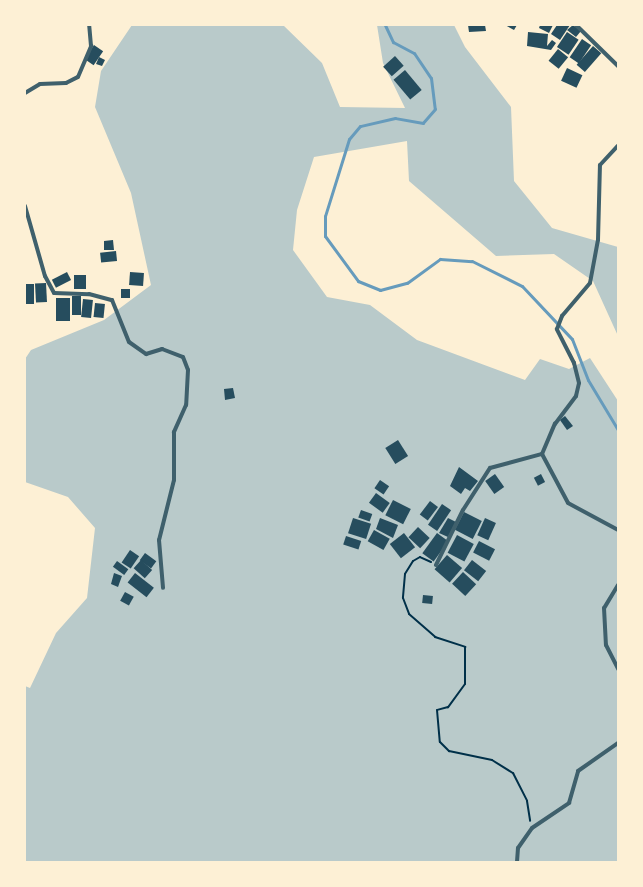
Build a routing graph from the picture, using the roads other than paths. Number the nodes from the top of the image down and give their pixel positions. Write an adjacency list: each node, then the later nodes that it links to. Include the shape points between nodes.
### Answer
1 (89, 25): 4 (street, via 91,46 78,77 66,83 40,84)
2 (576, 25): 3 (street)
3 (618, 66)
4 (25, 93)
5 (618, 146): 7 (street, via 600,165 598,240 590,283 562,316 557,329 574,363 579,383 576,396 555,424)
6 (25, 206): 11 (street, via 45,276 54,293 89,294 112,300 129,342 146,354 162,349 183,357 188,370 186,405 174,432 174,480 159,540)
7 (542, 454): 8 (street, via 568,503); 9 (street, via 490,468 463,510)
8 (618, 530)
9 (436, 565)
10 (618, 586): 12 (street, via 604,608 606,644)
11 (163, 588)
12 (618, 669)
13 (618, 742): 14 (street, via 578,772 569,803 532,828 518,848)
14 (517, 862)

